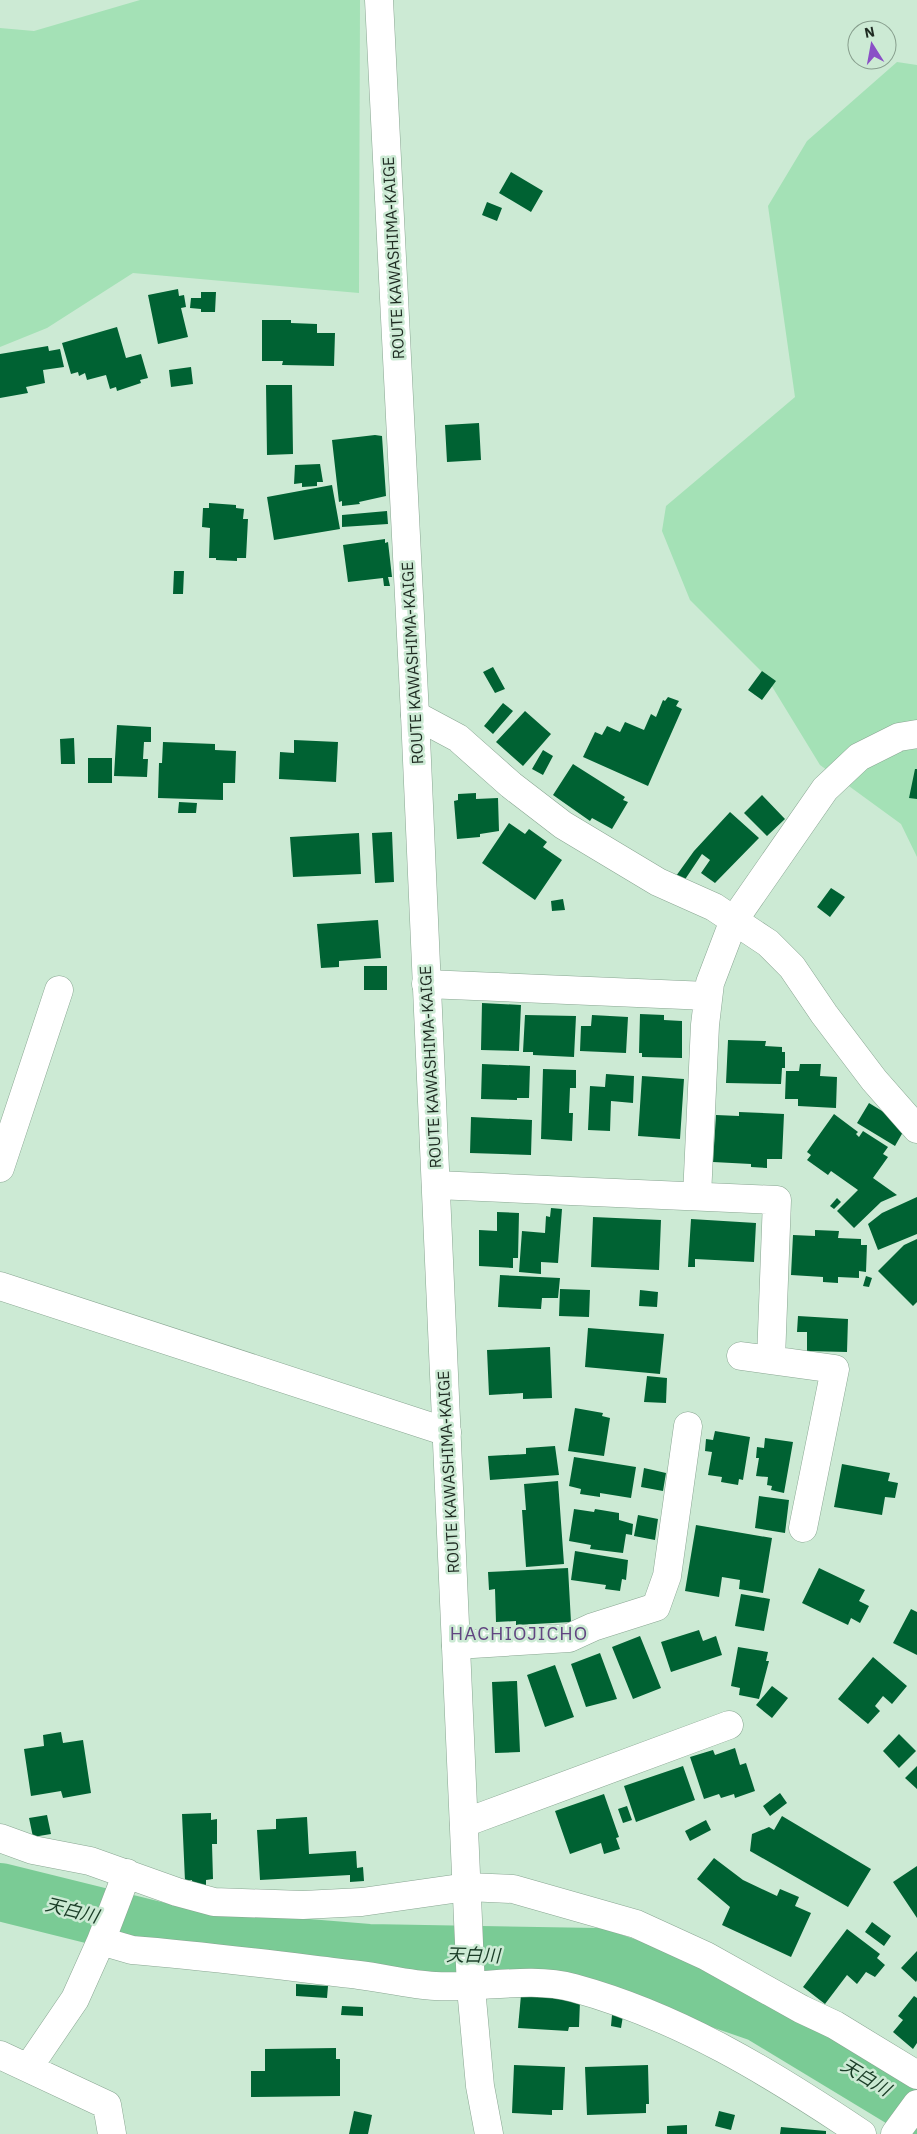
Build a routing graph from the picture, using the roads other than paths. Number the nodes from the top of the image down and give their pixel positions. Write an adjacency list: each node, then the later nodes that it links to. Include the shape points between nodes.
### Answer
1 (379, 0): 2 (street, ROUTE KAWASHIMA-KAIGE)
2 (415, 715): 4 (street, via 458,738 511,785 571,830 658,882 714,907); 5 (street, ROUTE KAWASHIMA-KAIGE)
3 (917, 734): 4 (street, via 898,737 859,757 824,789)
4 (734, 920): 7 (street); 8 (street, via 768,943 792,967 868,1073)
5 (426, 984): 7 (street); 10 (street, ROUTE KAWASHIMA-KAIGE)
6 (60, 990): 9 (street)
7 (708, 996): 11 (street)
8 (917, 1128)
9 (0, 1168)
10 (436, 1185): 11 (street); 16 (street, ROUTE KAWASHIMA-KAIGE)
11 (698, 1196): 14 (street, via 777,1200)
12 (0, 1286): 16 (street)
13 (741, 1356): 14 (street)
14 (771, 1359): 17 (street, via 835,1369)
15 (688, 1426): 18 (street, via 667,1576 656,1608 592,1627 569,1638)
16 (447, 1432): 18 (street, ROUTE KAWASHIMA-KAIGE)
17 (803, 1528)
18 (456, 1645): 20 (street, ROUTE KAWASHIMA-KAIGE)
19 (729, 1724): 20 (street)
20 (464, 1823): 23 (street, ROUTE KAWASHIMA-KAIGE)
21 (0, 1838): 22 (street, via 33,1850 90,1861)
22 (127, 1873): 23 (street, via 214,1902 242,1904 303,1906 362,1902); 24 (street)
23 (467, 1887): 25 (street, ROUTE KAWASHIMA-KAIGE); 28 (street, via 513,1889 636,1924 724,1965 801,2010 835,2025)
24 (101, 1942): 25 (street, via 132,1950); 27 (street, via 75,1998)
25 (471, 1988): 31 (street, ROUTE KAWASHIMA-KAIGE, via 480,2086); 32 (street, via 520,1984 572,1988 670,2021 717,2044)
26 (0, 2055): 27 (street)
27 (28, 2068): 30 (street, via 107,2105)
28 (917, 2075)
29 (917, 2104): 33 (street)
30 (112, 2134)
31 (490, 2134)
32 (862, 2134)
33 (895, 2134)

